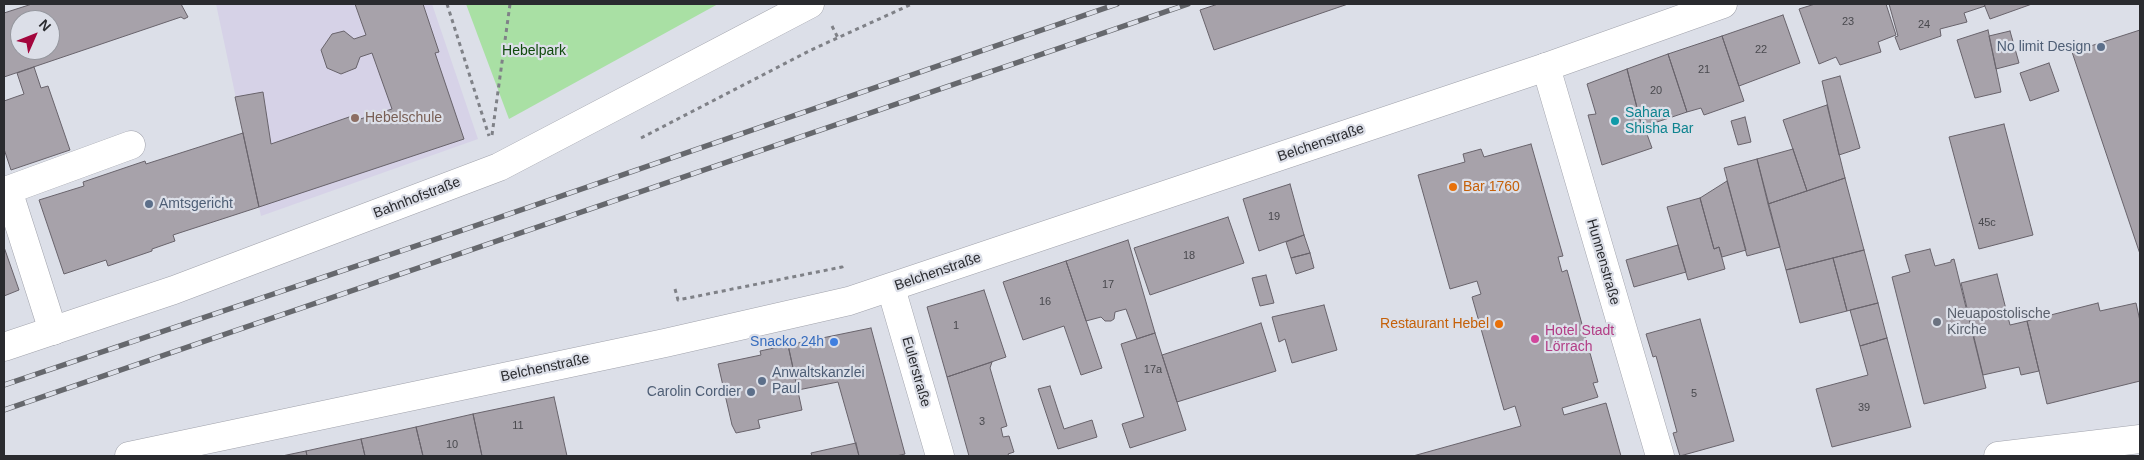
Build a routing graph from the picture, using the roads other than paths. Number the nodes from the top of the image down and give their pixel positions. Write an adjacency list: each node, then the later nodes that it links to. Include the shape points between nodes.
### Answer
1 (810, 4): 6 (main road, Bahnhofstraße, via 499,167 174,290)
2 (1723, 4): 3 (main road, Belchenstraße)
3 (1546, 67): 5 (main road, Belchenstraße); 11 (main road, Hunnenstraße)
4 (131, 145): 6 (main road, via 8,190)
5 (891, 288): 9 (main road, Belchenstraße, via 849,301 664,343); 10 (main road, Eulerstraße)
6 (53, 331): 7 (main road, Bahnhofstraße)
7 (4, 347)
8 (2140, 439): 12 (main road)
9 (129, 456)
10 (940, 456)
11 (1660, 456)
12 (1998, 456)

